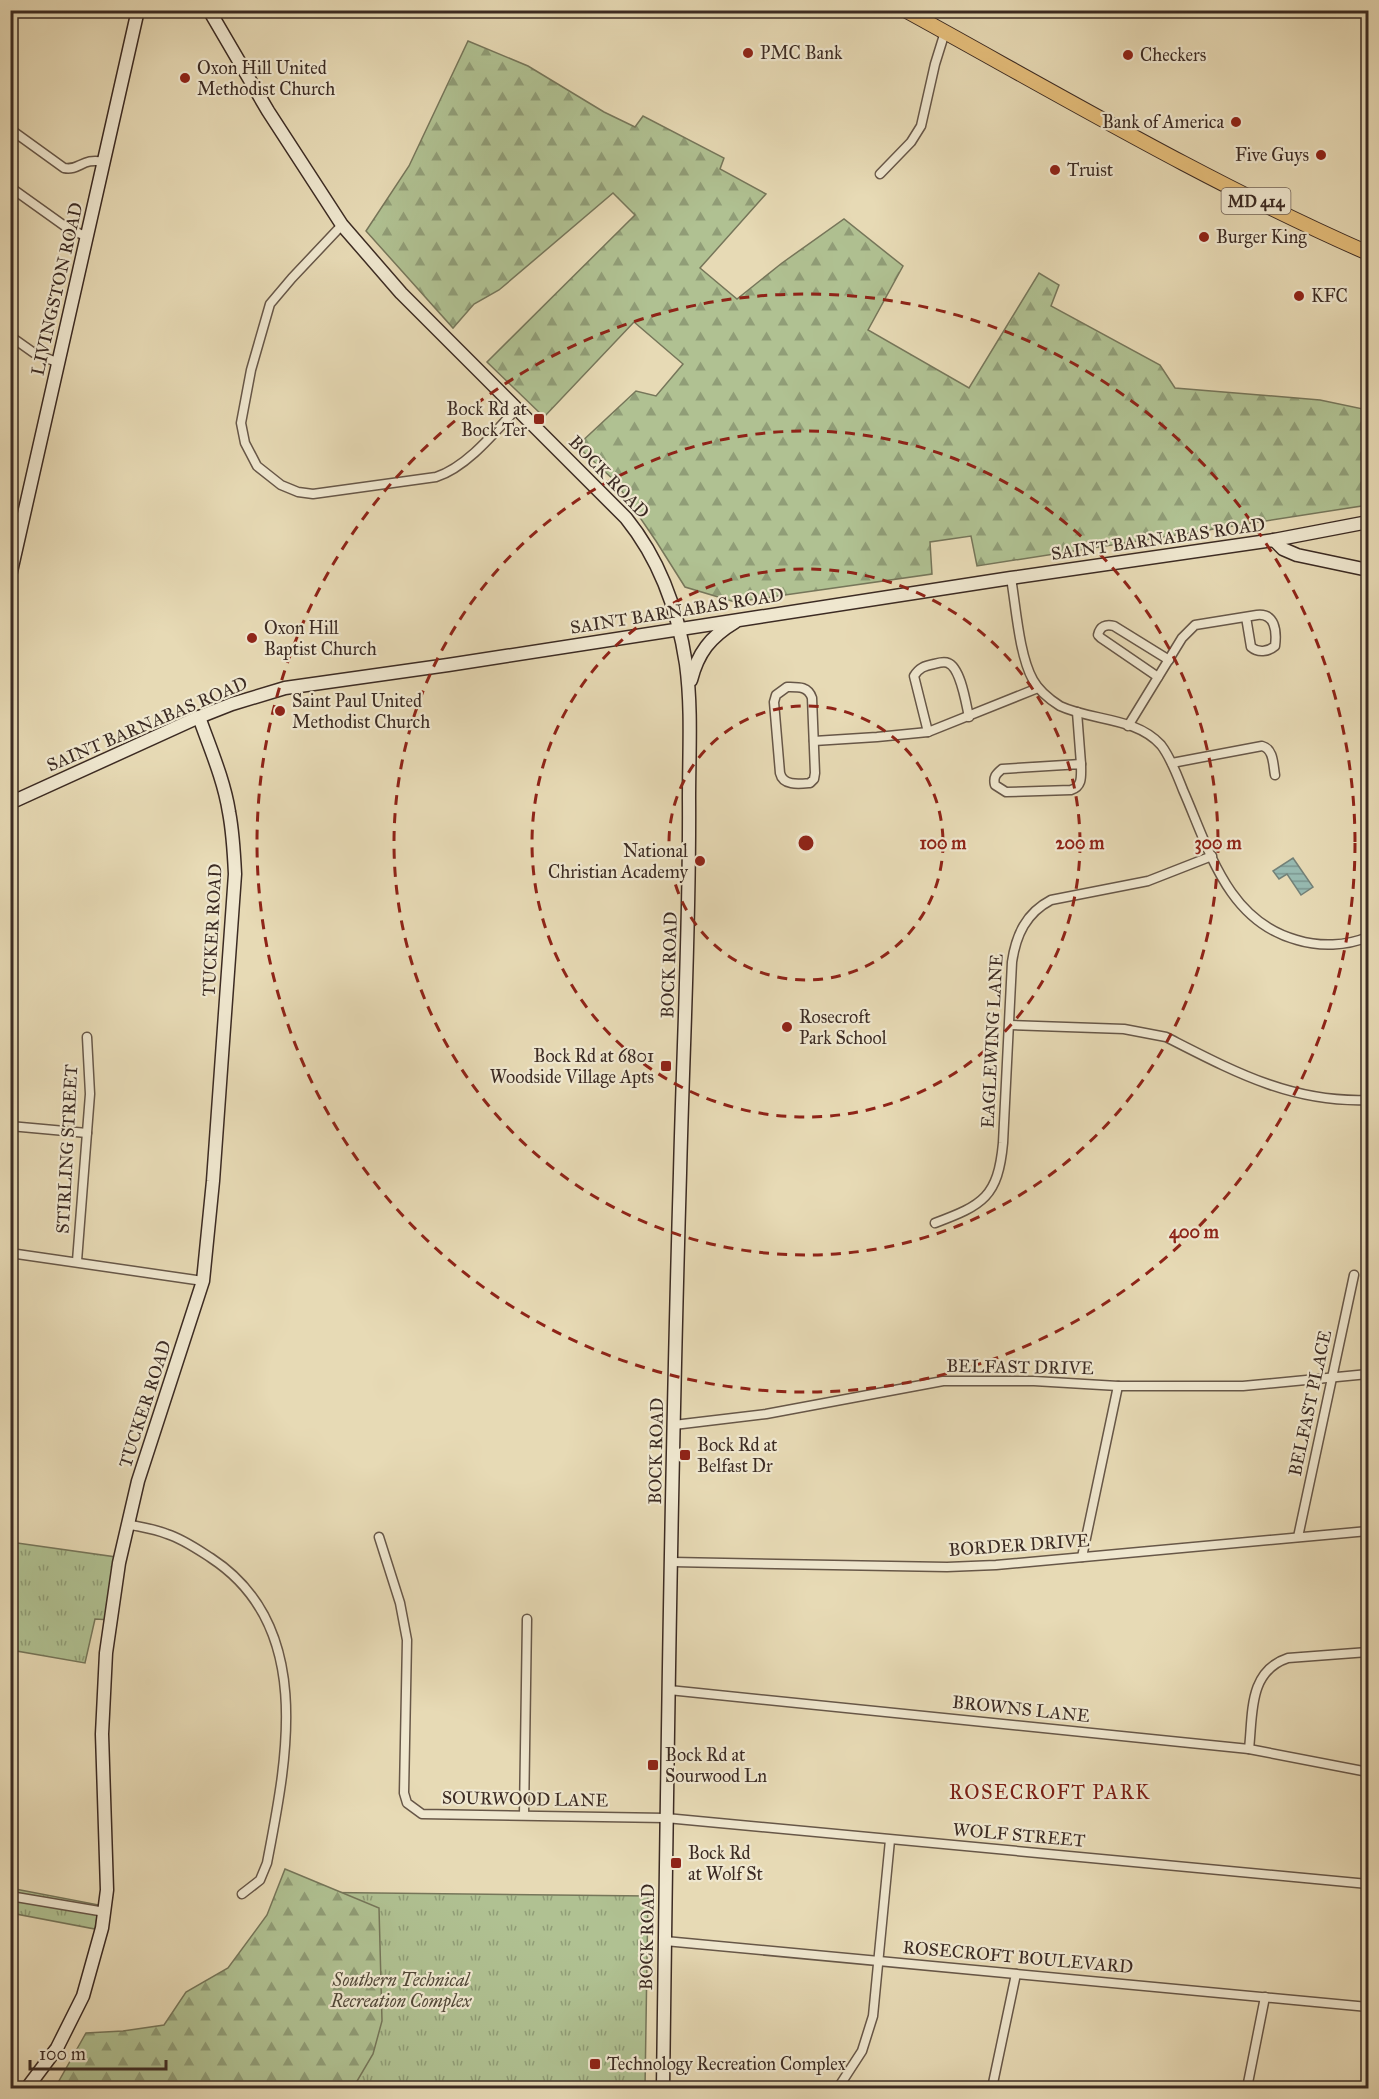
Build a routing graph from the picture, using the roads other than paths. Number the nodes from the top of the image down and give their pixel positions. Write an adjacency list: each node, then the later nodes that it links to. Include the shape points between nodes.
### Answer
1 (138, 10): 6 (main road, LIVINGSTON ROAD)
2 (209, 10): 9 (main road, BOCK ROAD)
3 (905, 10): 4 (main road, MD 414)
4 (945, 32): 7 (street, via 921,126); 11 (main road, MD 414, via 1199,173)
5 (10, 129): 6 (street, via 66,169 90,160)
6 (104, 162): 10 (main road, LIVINGSTON ROAD)
7 (880, 174)
8 (10, 187): 10 (street, via 66,227)
9 (342, 225): 14 (main road, BOCK ROAD, via 401,293); 14 (street, via 277,294 267,311 241,423 244,444 257,466 281,485 313,494 436,477 465,461)
10 (87, 237): 13 (main road, LIVINGSTON ROAD)
11 (1368, 253)
12 (10, 336): 13 (street, via 34,353)
13 (59, 363): 18 (main road, LIVINGSTON ROAD)
14 (517, 408): 22 (main road, BOCK ROAD, via 633,526 660,571)
15 (1368, 522): 16 (main road, SAINT BARNABAS ROAD)
16 (1274, 540): 17 (main road, via 1297,555); 19 (main road, SAINT BARNABAS ROAD)
17 (1368, 570)
18 (10, 576)
19 (1011, 578): 21 (main road, SAINT BARNABAS ROAD); 25 (street, via 1027,662)
20 (1246, 617): 20 (street, via 1262,614 1272,618 1275,646 1255,650 1251,647); 23 (street, via 1193,626)
21 (741, 619): 22 (main road, SAINT BARNABAS ROAD); 26 (main road, via 708,642)
22 (680, 628): 26 (main road, BOCK ROAD); 28 (main road, SAINT BARNABAS ROAD, via 285,688)
23 (1169, 660): 24 (street); 24 (street, via 1114,626 1103,626 1098,635)
24 (1158, 677): 30 (street)
25 (1038, 688): 27 (street, via 1054,702); 29 (street)
26 (688, 690): 52 (main road, BOCK ROAD, via 690,875)
27 (1077, 712): 30 (street); 33 (street)
28 (199, 717): 36 (main road, SAINT BARNABAS ROAD); 48 (main road, TUCKER ROAD, via 227,801 235,874)
29 (969, 717): 31 (street); 31 (street, via 955,668 943,662 926,666 914,676)
30 (1128, 726): 34 (street, via 1156,741)
31 (928, 732): 32 (street)
32 (813, 741): 32 (street, via 814,779 810,783 786,783 780,773 774,702 780,690 800,687 810,692)
33 (1081, 764): 33 (street, via 1081,782 1071,790 1006,792 995,785 994,779 1002,769)
34 (1172, 764): 35 (street, via 1262,746 1270,751); 37 (street)
35 (1275, 776)
36 (10, 803)
37 (1212, 856): 38 (street, via 1221,878 1241,907 1276,933 1320,945); 39 (street, EAGLEWING LANE, via 1148,881 1058,898 1039,906 1024,923 1014,946)
38 (1368, 937)
39 (1010, 1025): 41 (street, via 1150,1033 1290,1092 1336,1100); 44 (street, EAGLEWING LANE, via 998,1178 973,1208)
40 (87, 1037): 43 (street, STIRLING STREET)
41 (1368, 1100)
42 (10, 1126): 43 (street)
43 (87, 1133): 46 (street, STIRLING STREET)
44 (935, 1223)
45 (10, 1253): 46 (street)
46 (77, 1262): 48 (street)
47 (1354, 1275): 50 (street, BELFAST PLACE)
48 (203, 1281): 53 (main road, TUCKER ROAD, via 146,1453)
49 (1368, 1374): 50 (street, BELFAST DRIVE)
50 (1332, 1378): 51 (street, BELFAST DRIVE, via 1243,1386); 56 (street, BELFAST PLACE)
51 (1118, 1386): 52 (street, BELFAST DRIVE, via 943,1381 766,1414); 57 (street)
52 (674, 1425): 58 (main road, BOCK ROAD)
53 (127, 1524): 68 (street, via 167,1533 228,1569 256,1599 276,1640 286,1687 285,1748 267,1863 260,1880); 70 (main road, TUCKER ROAD, via 106,1653 102,1734)
54 (1368, 1531): 56 (street, BORDER DRIVE)
55 (378, 1537): 64 (street, SOURWOOD LANE, via 400,1603 407,1640 403,1775 407,1803 425,1815)
56 (1298, 1537): 57 (street, BORDER DRIVE)
57 (1082, 1557): 58 (street, BORDER DRIVE, via 946,1568)
58 (672, 1562): 61 (main road, BOCK ROAD)
59 (527, 1619): 64 (street)
60 (1368, 1652): 62 (street, via 1288,1658 1269,1668 1258,1684)
61 (669, 1690): 62 (street, BROWNS LANE); 65 (main road, BOCK ROAD)
62 (1249, 1749): 63 (street, BROWNS LANE)
63 (1368, 1772)
64 (524, 1815): 65 (street, SOURWOOD LANE)
65 (666, 1818): 66 (street, WOLF STREET); 71 (main road, BOCK ROAD)
66 (890, 1840): 67 (street, WOLF STREET); 72 (street)
67 (1368, 1884)
68 (243, 1894)
69 (10, 1896): 70 (street)
70 (105, 1912): 76 (main road, TUCKER ROAD, via 83,1996 57,2048)
71 (665, 1941): 72 (street, ROSECROFT BOULEVARD); 77 (main road, BOCK ROAD)
72 (880, 1960): 73 (street, ROSECROFT BOULEVARD); 78 (street, via 870,2027)
73 (1016, 1974): 74 (street, ROSECROFT BOULEVARD); 79 (street)
74 (1265, 1997): 75 (street, ROSECROFT BOULEVARD); 80 (street)
75 (1368, 2007)
76 (27, 2088)
77 (663, 2088)
78 (838, 2088)
79 (992, 2088)
80 (1246, 2088)

